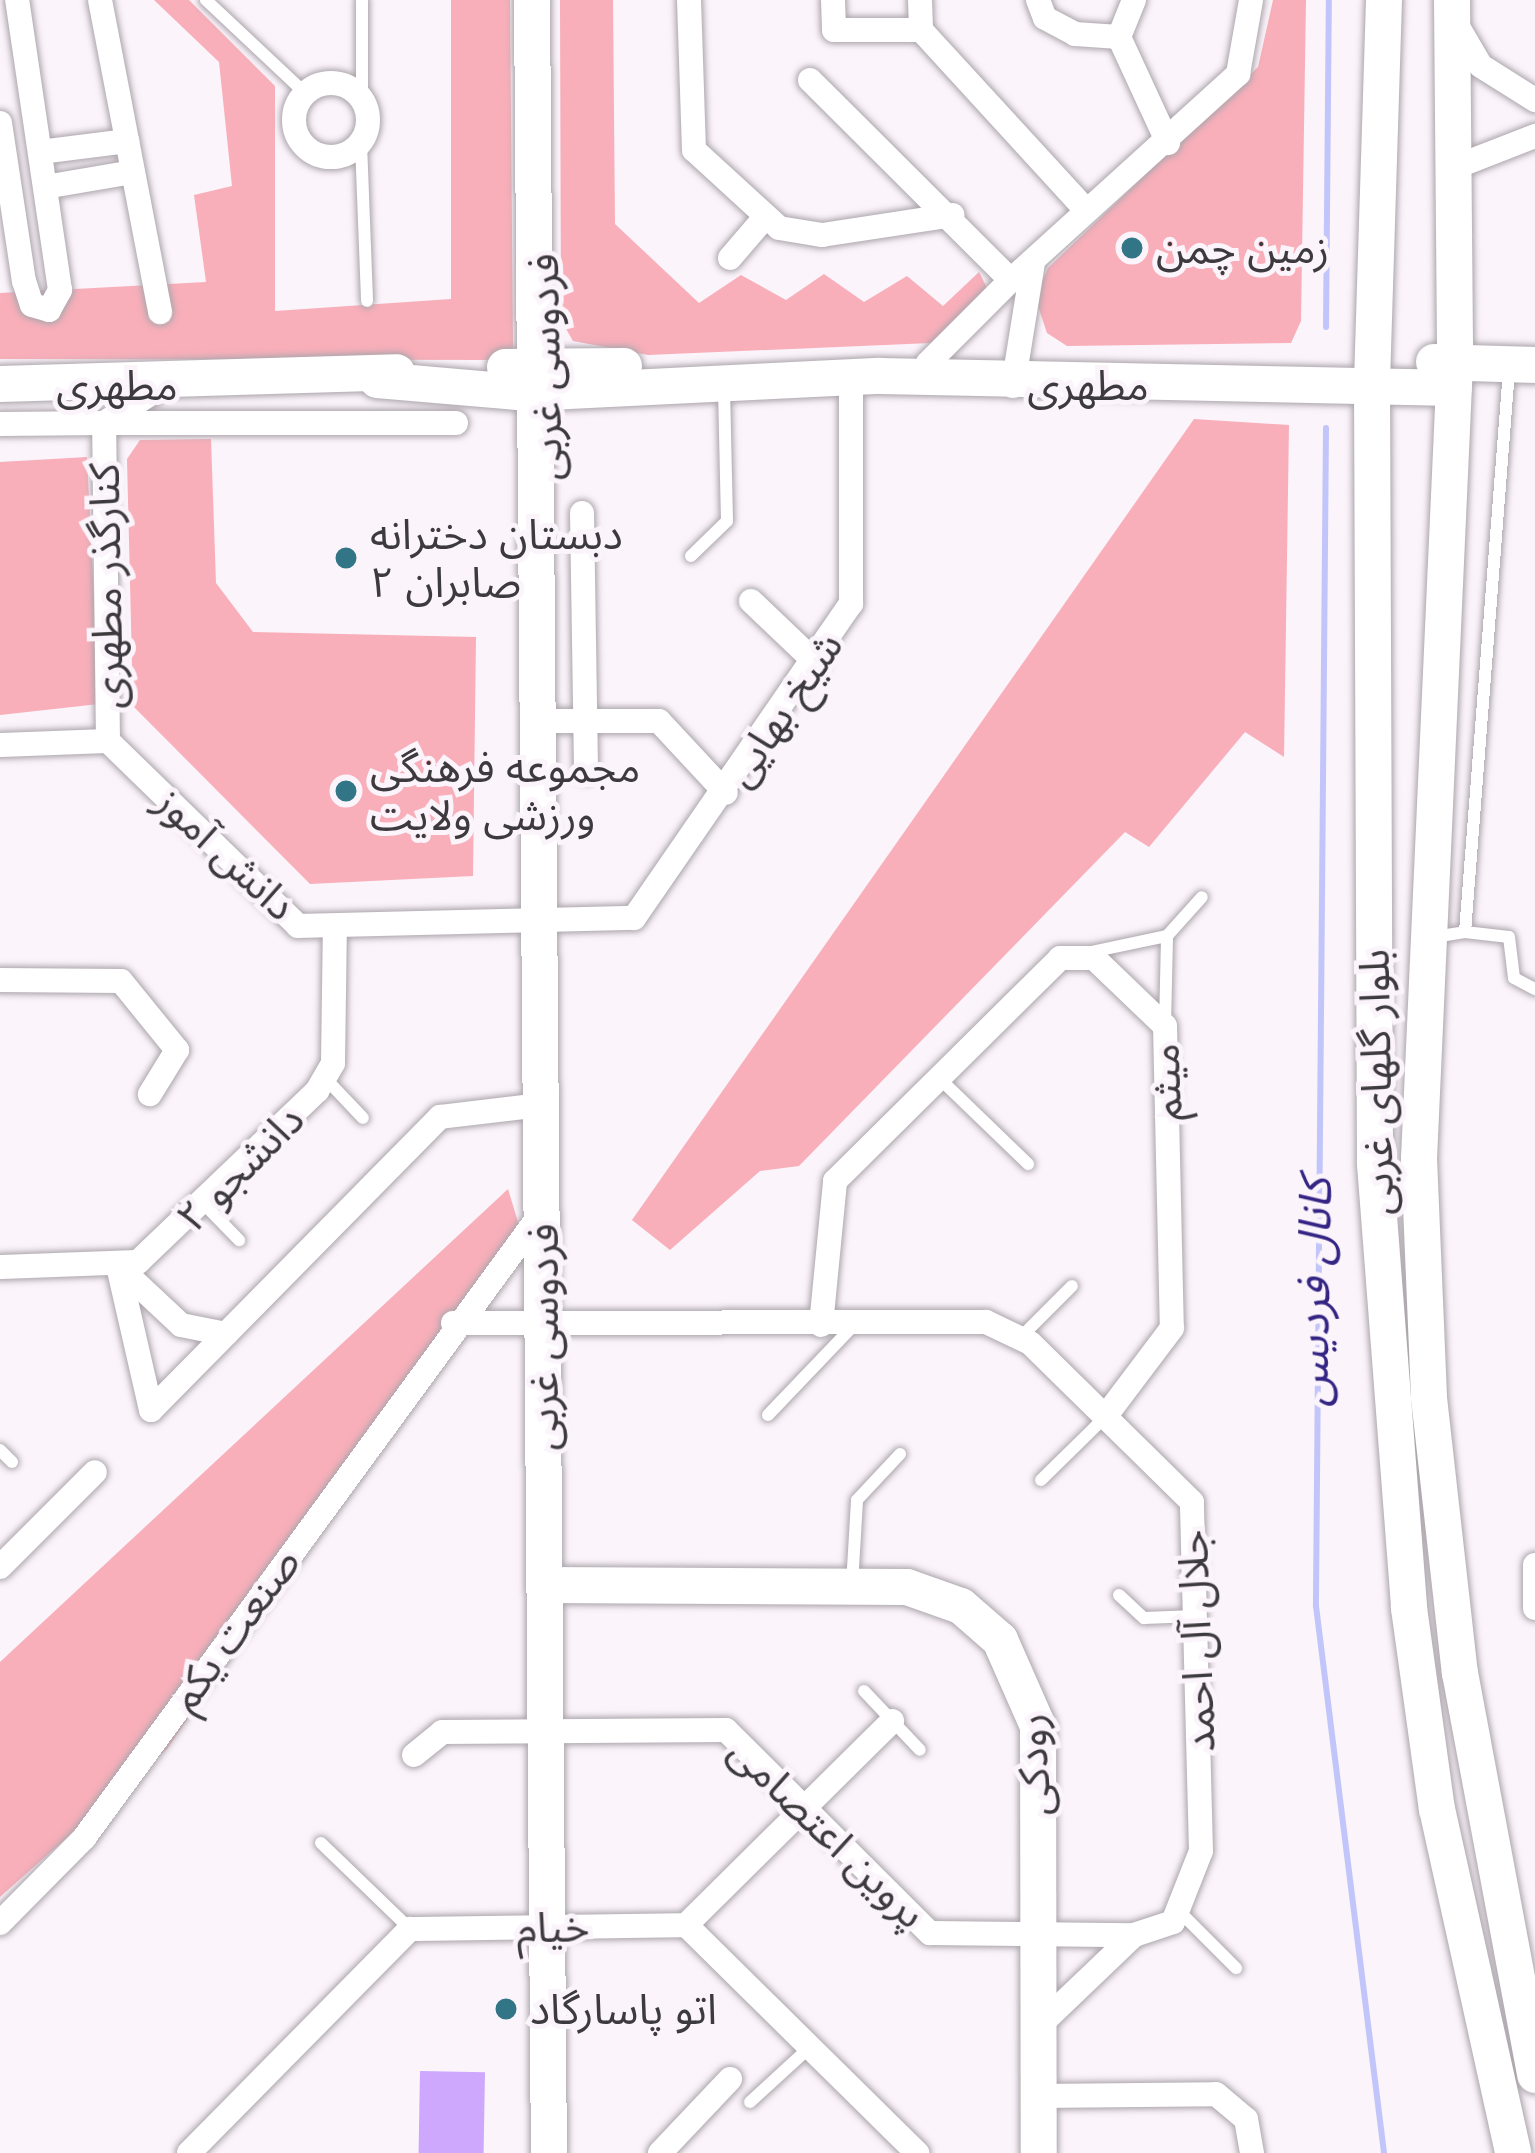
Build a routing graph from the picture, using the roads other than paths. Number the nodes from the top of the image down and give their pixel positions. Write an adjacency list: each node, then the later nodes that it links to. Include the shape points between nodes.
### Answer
1 (17, 0): 25 (street)
2 (100, 0): 22 (street)
3 (206, 0): 17 (lane)
4 (362, 0): 18 (lane)
5 (532, 0): 44 (main road, فردوسی غربی)
6 (689, 0): 31 (street, via 694,150)
7 (833, 0): 14 (street, via 834,30)
8 (920, 0): 14 (street)
9 (1038, 0): 15 (street, via 1045,18 1075,34)
10 (1134, 0): 15 (street)
11 (1251, 0): 24 (street, via 1238,74)
12 (1384, 0): 38 (main road, بلوار گلهای غربی)
13 (1452, 9): 19 (street, via 1481,67); 26 (main road, بلوار گلهای غربی)
14 (921, 30): 29 (street)
15 (1119, 37): 24 (street)
16 (810, 80): 30 (street)
17 (304, 93): 18 (street, via 335,82); 23 (street, via 295,131 312,152 338,157)
18 (362, 99): 23 (street)
19 (1535, 100)
20 (0, 123): 28 (street, via 24,281 32,305 49,310 60,290)
21 (1535, 136): 26 (street)
22 (127, 142): 25 (street); 27 (street)
23 (361, 142): 35 (lane)
24 (1168, 143): 29 (street)
25 (40, 152): 28 (street)
26 (1458, 166): 42 (main road, بلوار گلهای غربی)
27 (133, 172): 28 (street); 36 (street)
28 (45, 187)
29 (1086, 210): 33 (street)
30 (952, 215): 31 (street, via 822,235); 34 (street)
31 (766, 216): 32 (street)
32 (730, 258)
33 (1034, 260): 34 (street); 41 (street)
34 (1011, 280): 39 (street)
35 (367, 301)
36 (160, 312)
37 (1522, 365): 42 (main road, مطهری); 59 (lane)
38 (1373, 371): 41 (main road); 42 (main road, مطهری); 46 (main road, مطهری); 51 (main road, بلوار گلهای غربی)
39 (926, 373): 40 (main road, مطهری); 41 (main road, مطهری)
40 (866, 376): 43 (main road, مطهری); 55 (street, شیخ بهایی, via 858,566 851,604)
41 (1014, 376): 46 (main road, مطهری)
42 (1454, 376): 58 (main road, بلوار گلهای غربی)
43 (723, 377): 44 (main road, مطهری, via 692,389); 53 (lane, via 727,521)
44 (538, 380): 47 (main road, مطهری); 57 (main road, فردوسی غربی)
45 (0, 384): 47 (main road, مطهری)
46 (1308, 384): 51 (main road, via 1347,403)
47 (164, 386): 48 (street)
48 (104, 423): 49 (street); 50 (street, کنارگذر مطهری); 60 (street, کنارگذر مطهری)
49 (0, 424)
50 (456, 424)
51 (1372, 439): 137 (main road, بلوار گلهای غربی, via 1375,1164 1389,1400 1437,1809)
52 (582, 513): 56 (street)
53 (691, 556)
54 (751, 601): 55 (street)
55 (816, 663): 63 (street, شیخ بهایی)
56 (587, 713): 57 (street); 62 (street); 63 (street, via 659,721)
57 (538, 722): 68 (main road, فردوسی غربی)
58 (1437, 737): 59 (lane); 64 (main road, بلوار گلهای غربی)
59 (1480, 740): 65 (lane)
60 (108, 741): 61 (street); 67 (street, دانش آموز, via 298,926)
61 (0, 745)
62 (586, 771)
63 (726, 793): 68 (street, شیخ بهایی, via 634,918)
64 (1431, 858): 65 (lane); 71 (main road, بلوار گلهای غربی)
65 (1471, 861): 69 (lane)
66 (1202, 897): 70 (lane)
67 (335, 926): 68 (street, دانش آموز); 76 (street, دانشجو ۲)
68 (539, 926): 79 (main road, فردوسی غربی)
69 (1466, 932): 71 (lane); 74 (lane, via 1509,937 1514,978)
70 (1166, 936): 72 (lane); 75 (lane)
71 (1427, 937): 116 (main road, بلوار گلهای غربی, via 1419,1158 1430,1398 1460,1673)
72 (1078, 954): 75 (street, میثم); 77 (street, via 1060,958)
73 (0, 980): 78 (street, via 121,981 177,1051)
74 (1535, 989)
75 (1165, 1026): 95 (street, میثم, via 1172,1328)
76 (325, 1078): 80 (lane); 82 (street, دانشجو ۲)
77 (939, 1078): 81 (lane); 90 (street, via 835,1181)
78 (150, 1094)
79 (542, 1106): 83 (main road, فردوسی غربی); 92 (street, via 440,1117)
80 (363, 1118)
81 (1028, 1164)
82 (203, 1203): 84 (lane); 85 (street, دانشجو ۲, via 138,1262)
83 (542, 1212): 88 (street, صنعت یکم); 91 (main road, فردوسی غربی)
84 (239, 1240)
85 (118, 1266): 86 (street); 92 (street, via 181,1325); 92 (street, via 151,1410)
86 (0, 1267)
87 (1072, 1286): 93 (lane)
88 (453, 1323): 91 (street, via 485,1316); 117 (street, صنعت یکم, via 84,1838)
89 (854, 1324): 90 (street, جلال آل احمد); 93 (street, جلال آل احمد, via 986,1322); 94 (lane)
90 (821, 1325): 91 (street, جلال آل احمد)
91 (543, 1330): 103 (main road, فردوسی غربی)
92 (226, 1334)
93 (1021, 1337): 95 (street, جلال آل احمد)
94 (768, 1415)
95 (1105, 1417): 100 (lane); 107 (street, جلال آل احمد, via 1192,1502)
96 (0, 1450): 98 (lane)
97 (900, 1454): 104 (lane, via 857,1500)
98 (11, 1462)
99 (95, 1472): 102 (street)
100 (1041, 1480)
101 (1535, 1565): 106 (street)
102 (0, 1567)
103 (545, 1585): 104 (main road, رودکی); 110 (main road, فردوسی غربی)
104 (852, 1587): 121 (main road, رودکی, via 934,1593 1012,1656 1038,1726)
105 (1119, 1595): 107 (lane, via 1144,1618)
106 (1535, 1608)
107 (1195, 1616): 115 (street, جلال آل احمد, via 1202,1851)
108 (864, 1691): 109 (lane)
109 (892, 1721): 111 (lane); 113 (street)
110 (546, 1730): 112 (street, پروین اعتصامی, via 442,1732); 113 (street, پروین اعتصامی, via 726,1730); 119 (main road, فردوسی غربی)
111 (920, 1750)
112 (414, 1755)
113 (803, 1807): 118 (street); 121 (street, پروین اعتصامی, via 930,1933)
114 (322, 1843): 120 (lane)
115 (1181, 1912): 122 (street); 124 (lane)
116 (1504, 1919): 123 (main road); 127 (main road, بلوار گلهای غربی)
117 (0, 1923)
118 (686, 1925): 119 (street, خیام); 126 (street)
119 (548, 1928): 120 (street, خیام); 132 (main road, فردوسی غربی)
120 (410, 1929): 131 (street)
121 (1038, 1934): 122 (street); 125 (main road, رودکی)
122 (1134, 1935): 125 (street)
123 (1535, 1955)
124 (1237, 1968)
125 (1041, 2024): 129 (main road, رودکی)
126 (810, 2047): 130 (lane); 134 (street)
127 (1535, 2074)
128 (730, 2079): 133 (street)
129 (1039, 2096): 135 (main road, رودکی); 136 (street, via 1216,2094 1246,2119)
130 (750, 2102)
131 (189, 2153)
132 (550, 2153)
133 (660, 2153)
134 (917, 2153)
135 (1039, 2153)
136 (1252, 2153)
137 (1513, 2153)

